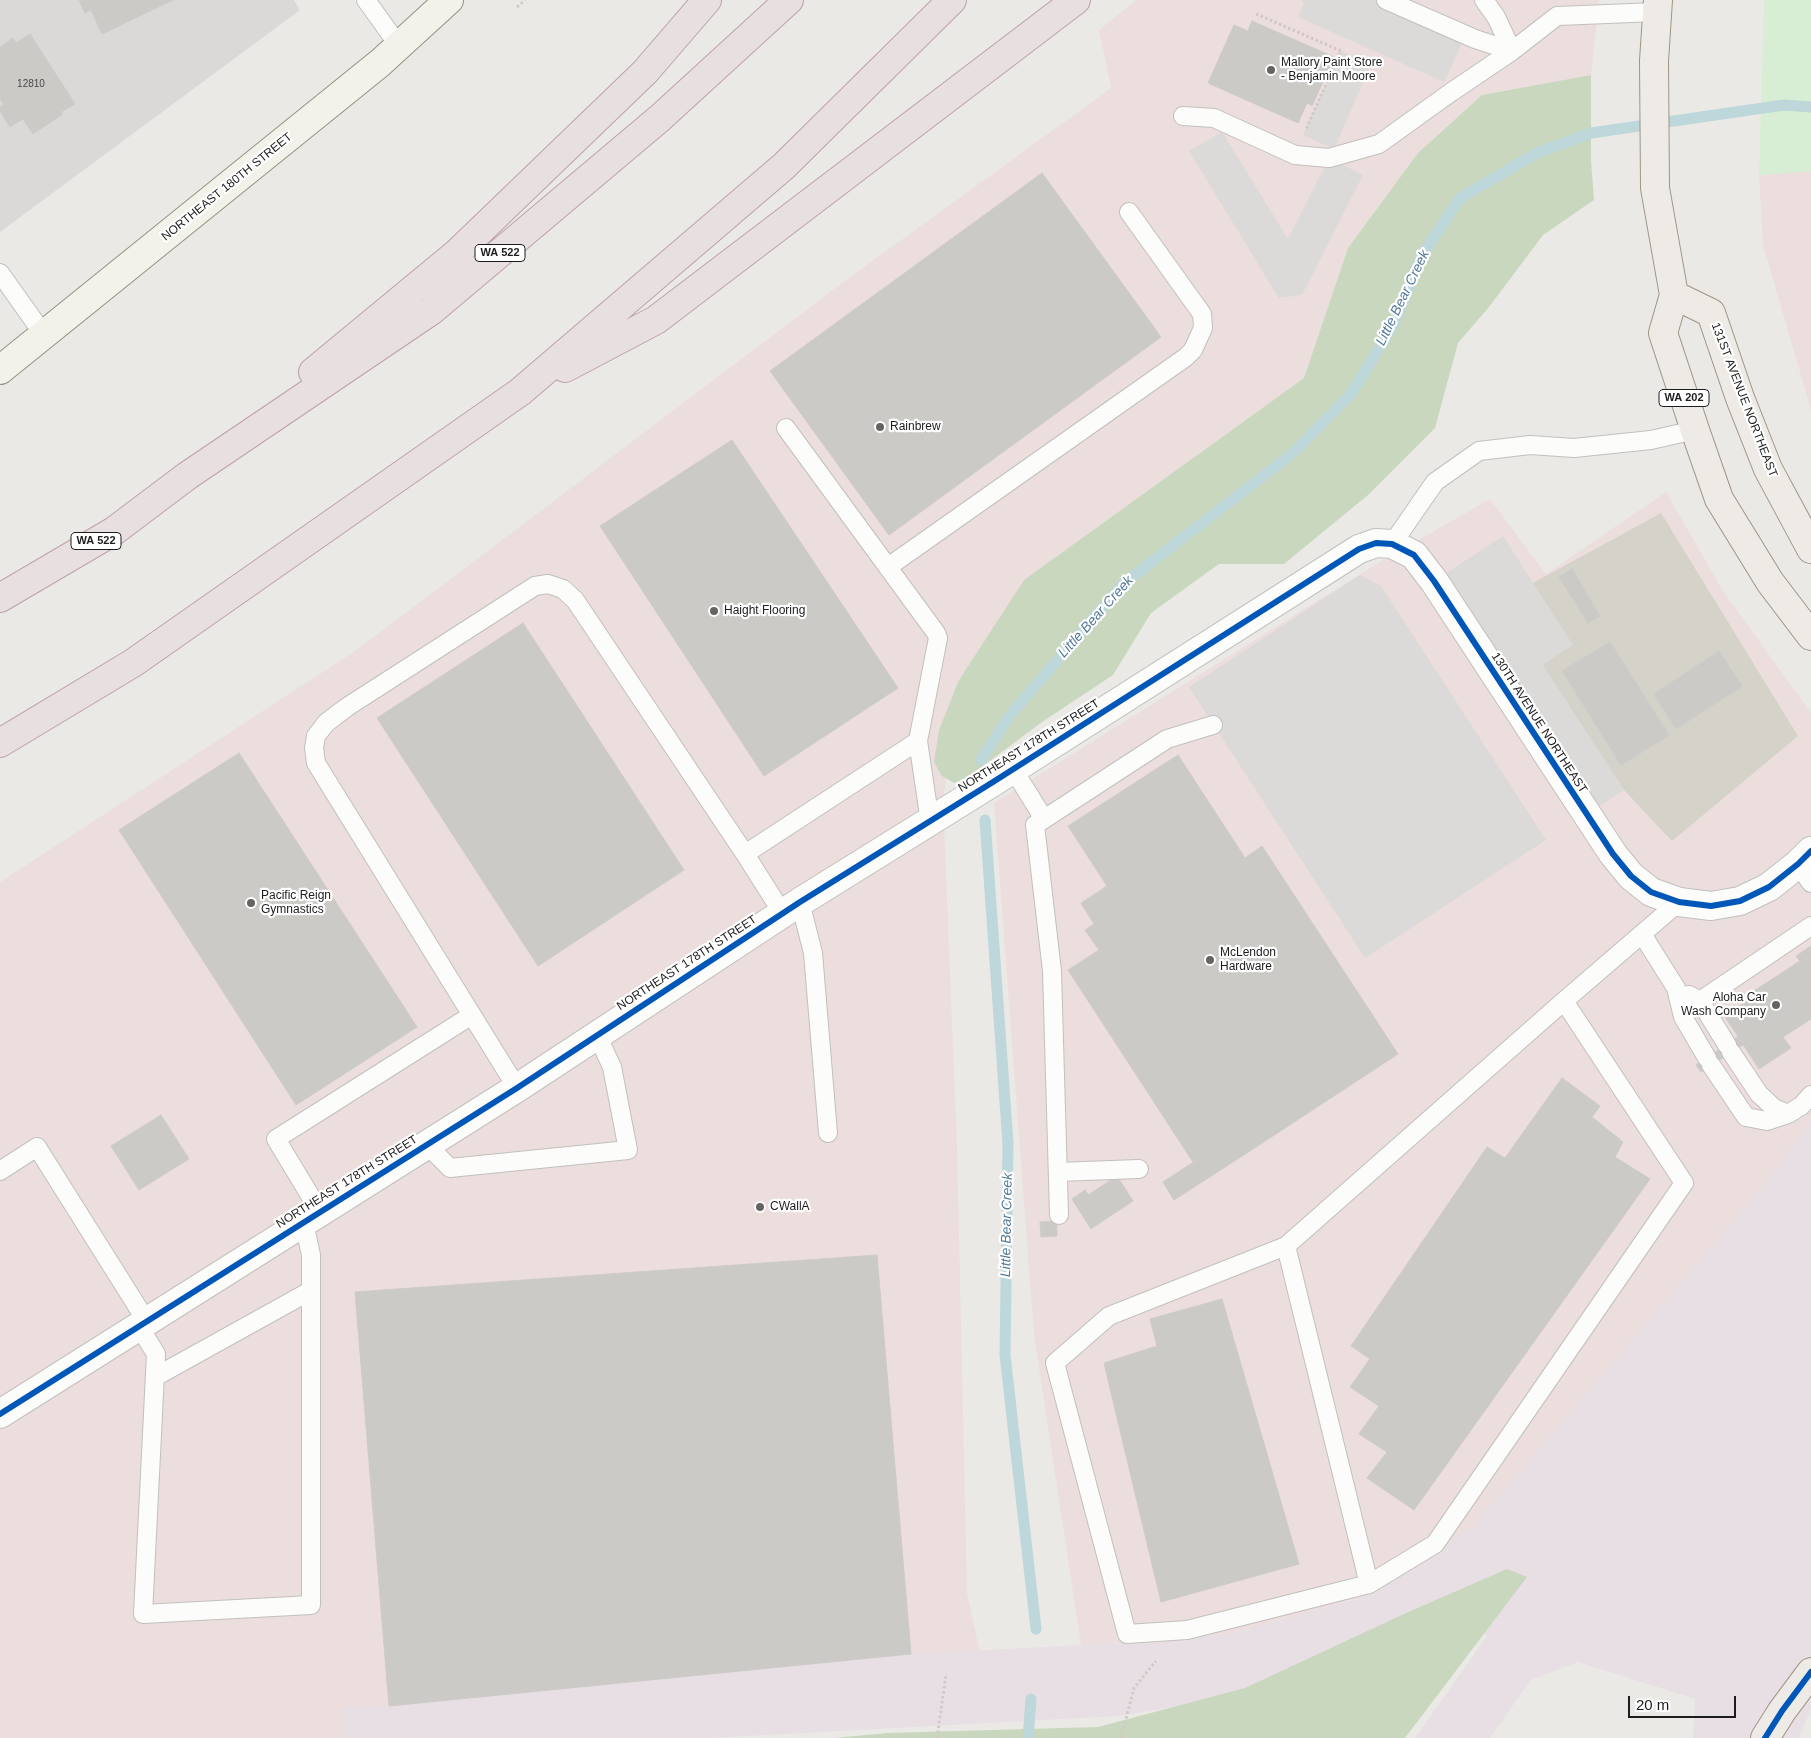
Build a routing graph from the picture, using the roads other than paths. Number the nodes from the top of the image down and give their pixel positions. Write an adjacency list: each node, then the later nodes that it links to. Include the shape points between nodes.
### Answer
1 (366, 0): 11 (lane)
2 (449, 0): 11 (main road, NORTHEAST 180TH STREET)
3 (707, 0): 22 (highway, via 645,72 457,253)
4 (789, 0): 22 (highway, WA 522, via 660,118 431,311)
5 (952, 0): 19 (highway, via 784,166)
6 (1076, 0): 19 (highway, via 656,320)
7 (1386, 0): 12 (lane, via 1475,39)
8 (1484, 0): 12 (lane)
9 (1658, 6): 10 (lane); 16 (main road, WA 202, via 1654,61 1655,188)
10 (1559, 8): 12 (lane)
11 (399, 46): 17 (main road, NORTHEAST 180TH STREET)
12 (1512, 51): 13 (lane, via 1380,144 1329,158 1295,155 1214,118)
13 (1182, 116)
14 (1129, 212): 25 (lane, via 1202,314 1203,328 1193,350)
15 (0, 273): 17 (lane)
16 (1674, 295): 21 (main road, WA 202, via 1664,333); 24 (main road, 131ST AVENUE NORTHEAST, via 1711,313 1768,469)
17 (44, 335): 18 (main road, NORTHEAST 180TH STREET)
18 (0, 370)
19 (520, 392): 30 (highway, via 133,664)
20 (786, 428): 25 (lane)
21 (1695, 430): 23 (lane, via 1651,440 1574,448 1530,445 1479,451 1435,482); 27 (main road, WA 202, via 1719,499 1770,582)
22 (187, 476): 26 (highway, WA 522, via 114,530)
23 (1392, 544): 31 (street, NORTHEAST 178TH STREET, via 1376,543 1359,549); 36 (street, 130TH AVENUE NORTHEAST, via 1414,555 1434,581 1613,854 1631,876 1651,892)
24 (1811, 549)
25 (888, 567): 29 (lane, via 938,638)
26 (0, 598)
27 (1811, 636)
28 (1213, 725): 32 (lane, via 1167,739)
29 (918, 741): 33 (lane); 34 (lane)
30 (0, 742)
31 (1013, 769): 32 (lane); 33 (street, NORTHEAST 178TH STREET)
32 (1044, 819): 52 (lane, via 1035,825 1052,970)
33 (930, 822): 37 (street, NORTHEAST 178TH STREET)
34 (745, 854): 37 (lane); 43 (lane, via 575,600 563,588 548,584 535,586 347,707 326,723 316,736 314,748 316,763)
35 (1807, 866): 36 (street, 130TH AVENUE NORTHEAST, via 1740,901 1711,906)
36 (1679, 902): 39 (lane)
37 (791, 908): 44 (street, NORTHEAST 178TH STREET); 48 (lane, via 813,953)
38 (1811, 926): 42 (lane)
39 (1642, 934): 40 (lane); 41 (lane)
40 (1676, 988): 42 (lane); 47 (lane, via 1683,1017 1746,1117 1767,1121)
41 (1564, 1001): 55 (lane); 60 (lane, via 1684,1183 1435,1544)
42 (1700, 1001): 47 (lane, via 1759,1094 1774,1108)
43 (472, 1014): 45 (lane); 54 (lane, via 276,1139)
44 (597, 1035): 45 (street, NORTHEAST 178TH STREET); 49 (lane, via 612,1066 628,1150 450,1168)
45 (517, 1088): 49 (street, NORTHEAST 178TH STREET)
46 (1811, 1095): 47 (lane)
47 (1788, 1114)
48 (828, 1133)
49 (427, 1145): 54 (street, NORTHEAST 178TH STREET)
50 (1139, 1169): 52 (lane)
51 (0, 1171): 57 (lane, via 37,1147)
52 (1058, 1172): 53 (lane)
53 (1059, 1215)
54 (312, 1218): 56 (lane); 57 (street, NORTHEAST 178TH STREET)
55 (1286, 1246): 60 (lane); 60 (lane, via 1109,1316 1055,1362 1127,1634 1187,1630)
56 (310, 1291): 58 (lane); 58 (lane, via 311,1604 143,1614)
57 (143, 1324): 58 (lane, via 156,1354); 59 (street, NORTHEAST 178TH STREET)
58 (155, 1377)
59 (0, 1414)
60 (1369, 1584)
61 (1811, 1672): 62 (main road)
62 (1765, 1738)

